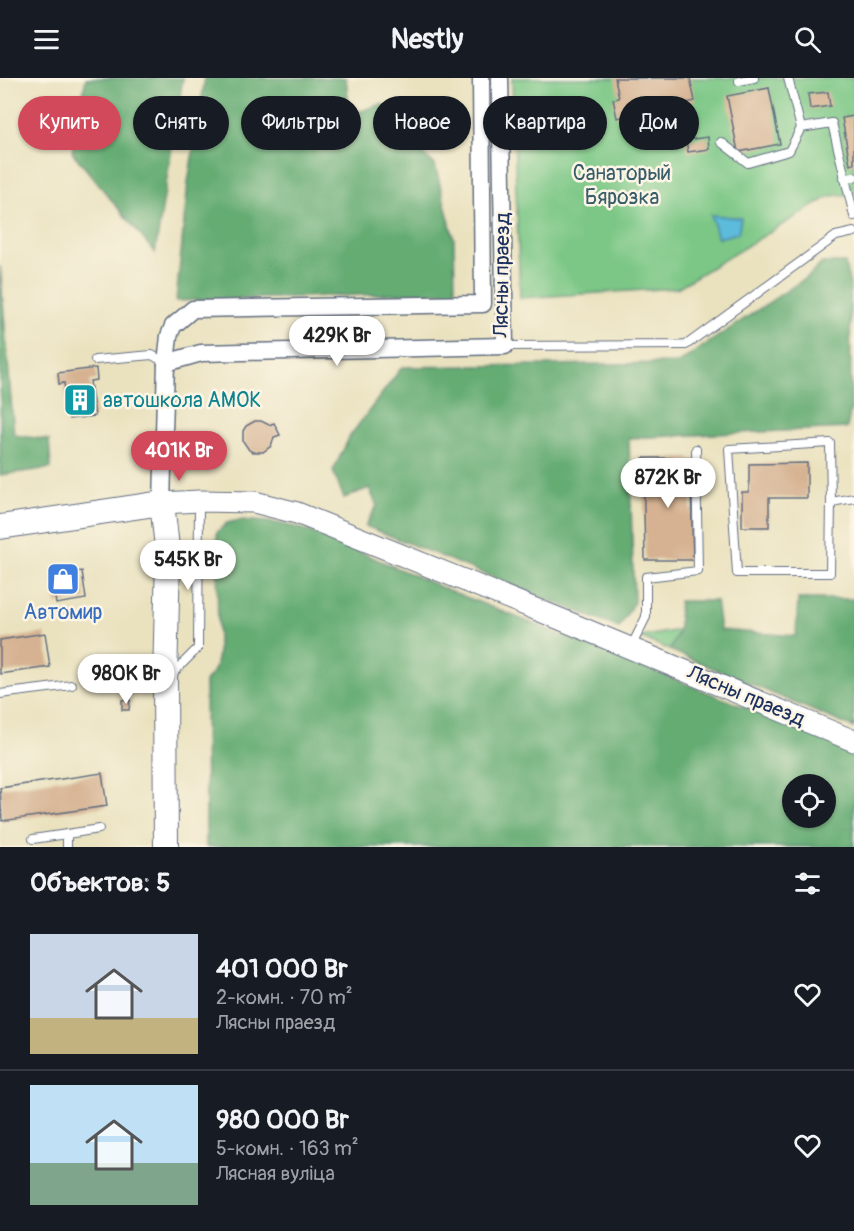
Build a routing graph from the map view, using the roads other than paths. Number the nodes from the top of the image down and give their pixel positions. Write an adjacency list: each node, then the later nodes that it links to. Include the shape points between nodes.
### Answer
1 (481, 78): 14 (street, Лясны праезд, via 483,304 193,309 173,326)
2 (500, 78): 12 (street, Лясны праезд)
3 (754, 78): 5 (lane)
4 (788, 78): 6 (lane)
5 (739, 81)
6 (801, 128): 7 (lane, via 789,151 748,163); 9 (lane, via 832,123)
7 (721, 142)
8 (854, 177): 9 (lane)
9 (844, 178): 10 (lane)
10 (854, 216)
11 (854, 232): 12 (lane, via 836,236 686,345)
12 (506, 346): 14 (street, Лясны праезд, via 201,353)
13 (95, 360): 14 (lane, via 152,356)
14 (166, 363): 19 (street)
15 (696, 449): 21 (lane, via 698,571 646,577 646,617)
16 (854, 498): 18 (lane)
17 (199, 501): 19 (street, Лясны праезд); 21 (street, Лясны праезд, via 254,502 297,513); 22 (lane, via 198,648)
18 (831, 502): 18 (lane, via 830,573 737,573 729,449 830,443)
19 (162, 503): 20 (main road); 22 (main road, via 168,556)
20 (0, 527)
21 (631, 648): 25 (street, Лясны праезд)
22 (165, 681): 30 (main road)
23 (72, 685): 24 (lane)
24 (0, 694)
25 (854, 741)
26 (99, 829): 27 (lane)
27 (66, 834): 28 (lane); 29 (lane)
28 (33, 839)
29 (67, 847)
30 (166, 847)

